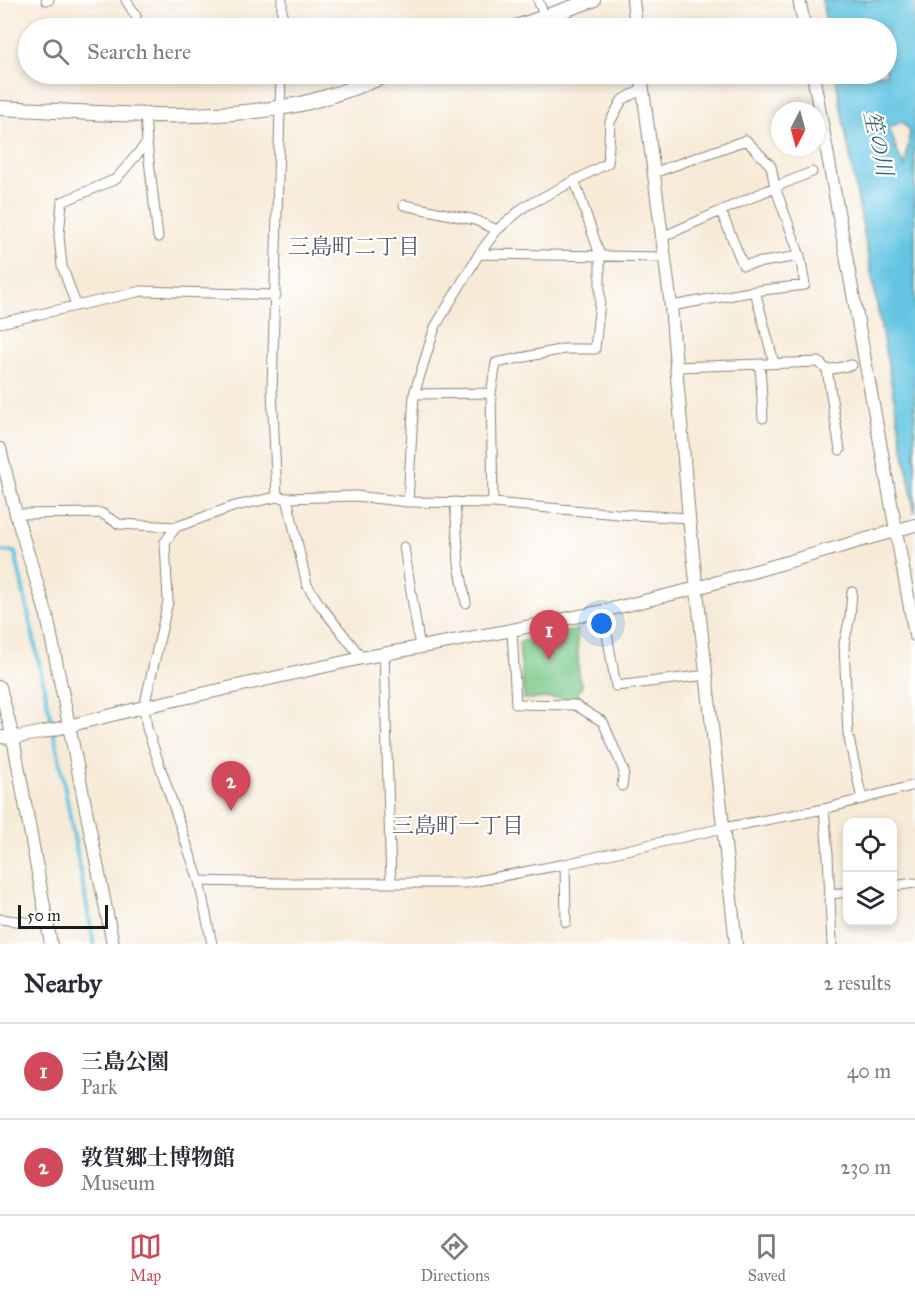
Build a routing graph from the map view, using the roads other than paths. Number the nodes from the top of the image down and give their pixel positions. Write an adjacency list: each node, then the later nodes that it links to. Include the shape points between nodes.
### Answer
1 (126, 0): 7 (street)
2 (282, 0): 9 (street)
3 (538, 0): 8 (street)
4 (593, 0): 8 (main road)
5 (633, 0): 11 (street)
6 (799, 0): 12 (street)
7 (136, 16)
8 (545, 17): 10 (main road)
9 (282, 18)
10 (542, 18)
11 (635, 18)
12 (803, 18)
13 (281, 84): 19 (street)
14 (362, 84): 19 (main road)
15 (642, 84): 17 (street)
16 (815, 84): 57 (street)
17 (643, 88): 23 (street); 24 (street, via 622,100 610,122 608,163)
18 (0, 108): 20 (main road)
19 (281, 108): 20 (main road, via 236,114); 36 (street)
20 (145, 114): 21 (street)
21 (147, 143): 29 (street); 37 (street, via 116,179 62,202 62,266)
22 (812, 172): 25 (street)
23 (653, 173): 25 (street, via 746,140 771,166); 30 (street)
24 (575, 182): 28 (street, via 524,207); 32 (street)
25 (775, 188): 27 (street); 33 (street)
26 (404, 205): 28 (street, via 475,220)
27 (721, 211): 30 (street); 33 (street, via 744,265)
28 (497, 230): 31 (street)
29 (158, 237)
30 (662, 237): 34 (street)
31 (479, 254): 32 (street); 45 (street, via 435,327)
32 (600, 255): 34 (street); 46 (street, via 595,349 564,349 496,363)
33 (800, 256): 35 (street, via 805,285)
34 (664, 257): 38 (street)
35 (755, 291): 38 (street); 40 (street)
36 (276, 295): 37 (street, via 142,291); 50 (street, via 272,390)
37 (76, 305): 39 (street)
38 (671, 306): 43 (street)
39 (0, 323)
40 (774, 363): 41 (street); 44 (street, via 819,362)
41 (760, 364): 43 (street); 47 (street)
42 (852, 365): 44 (street)
43 (675, 367): 55 (street)
44 (827, 370): 49 (street)
45 (414, 393): 46 (street); 51 (street)
46 (491, 393): 53 (street)
47 (763, 418)
48 (0, 449): 54 (street)
49 (840, 450)
50 (282, 497): 51 (street, via 356,496); 56 (street, via 235,506); 67 (street, via 307,585)
51 (408, 502): 52 (street)
52 (455, 502): 53 (street); 61 (street)
53 (493, 503): 55 (street)
54 (16, 514): 56 (street, via 101,513 119,524); 71 (street, via 47,616)
55 (689, 518): 59 (street)
56 (176, 527): 70 (street, via 165,542 168,602)
57 (905, 528): 59 (street); 64 (street)
58 (404, 547): 65 (street)
59 (697, 588): 62 (street); 68 (street)
60 (852, 592): 75 (street, via 844,644 848,734)
61 (466, 603)
62 (603, 610): 63 (street); 68 (street, via 616,686)
63 (512, 630): 65 (street); 73 (street, via 516,704 575,705 603,722 624,771)
64 (915, 635)
65 (420, 648): 66 (street)
66 (384, 654): 67 (street); 80 (street)
67 (362, 658): 70 (street)
68 (706, 675): 77 (street)
69 (0, 687): 72 (street)
70 (144, 707): 71 (street); 79 (street, via 147,728)
71 (64, 726): 72 (street); 89 (street)
72 (6, 738): 87 (street)
73 (622, 786)
74 (915, 786): 75 (street)
75 (862, 799): 76 (street)
76 (824, 809): 77 (street); 84 (street)
77 (723, 828): 78 (street); 91 (street)
78 (565, 864): 80 (street, via 466,883); 86 (street)
79 (199, 881): 80 (street); 90 (street)
80 (391, 882)
81 (915, 883): 82 (street)
82 (897, 885)
83 (843, 893): 84 (street)
84 (830, 894): 92 (street)
85 (0, 919): 87 (street)
86 (566, 922)
87 (48, 925): 88 (street)
88 (51, 944)
89 (113, 944)
90 (212, 944)
91 (736, 944)
92 (832, 944)

